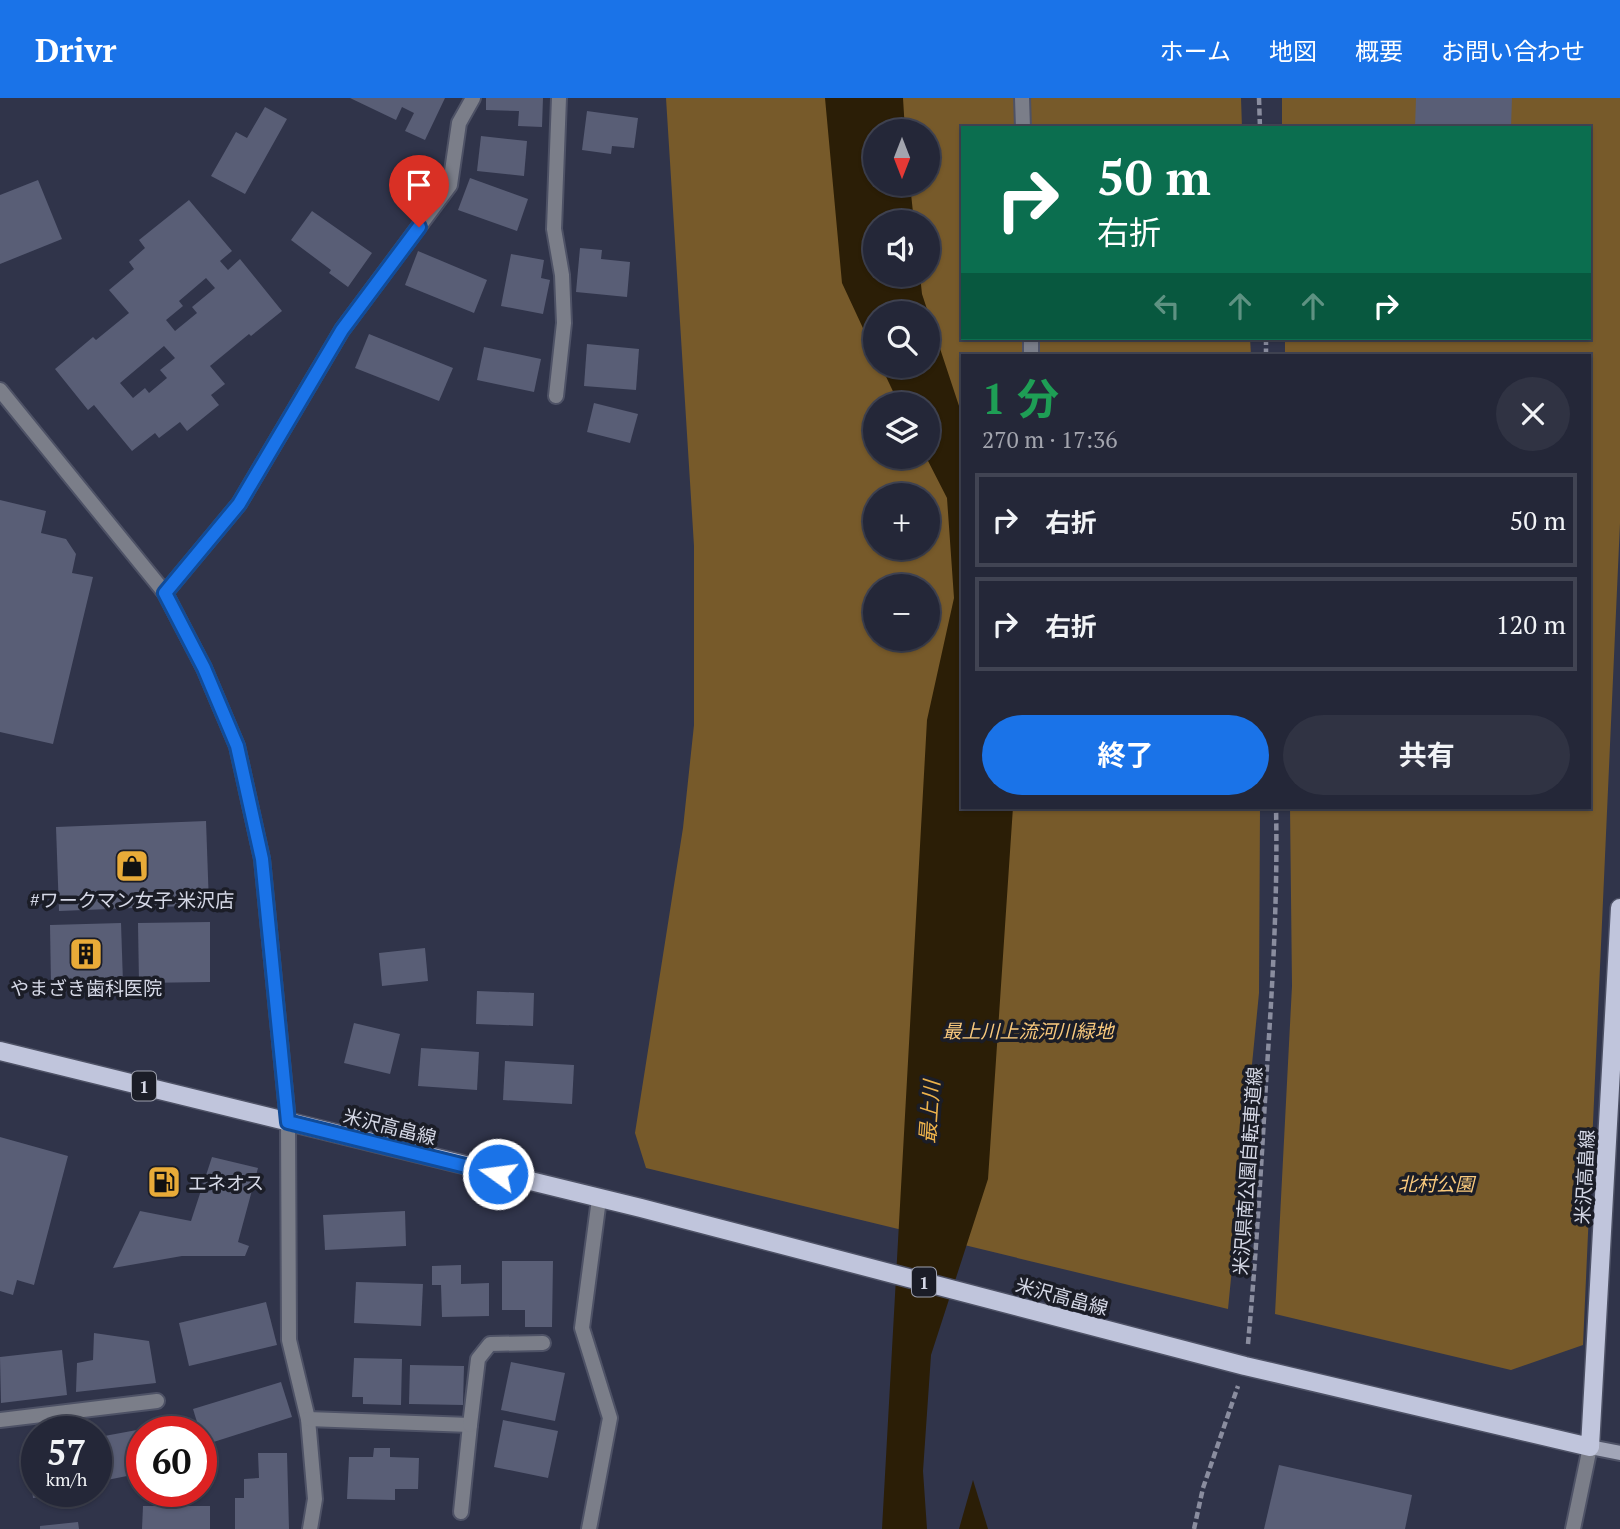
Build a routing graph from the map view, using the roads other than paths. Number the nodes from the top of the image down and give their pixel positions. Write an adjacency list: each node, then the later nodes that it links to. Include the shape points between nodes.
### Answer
1 (473, 98): 7 (street, via 459,123 450,185 342,330 239,504)
2 (559, 98): 6 (street, via 554,229 564,323)
3 (1022, 98): 4 (street)
4 (1023, 126)
5 (0, 390): 7 (street)
6 (556, 396)
7 (165, 593): 10 (street, via 237,746 262,859)
8 (1620, 908): 17 (main road, 米沢高畠線)
9 (0, 1051): 10 (main road, 米沢高畠線 / 1)
10 (288, 1122): 11 (main road, 米沢高畠線 / 1); 14 (street, via 289,1340)
11 (600, 1199): 17 (main road, 米沢高畠線 / 1, via 1245,1366); 21 (street, via 582,1328 610,1418)
12 (543, 1343): 16 (street, via 490,1344 478,1359)
13 (157, 1401): 15 (street)
14 (308, 1419): 16 (street); 20 (street, via 315,1499)
15 (0, 1420)
16 (470, 1425): 19 (street)
17 (1590, 1447): 18 (main road); 22 (street)
18 (1620, 1453)
19 (461, 1513)
20 (310, 1529)
21 (589, 1529)
22 (1573, 1529)

